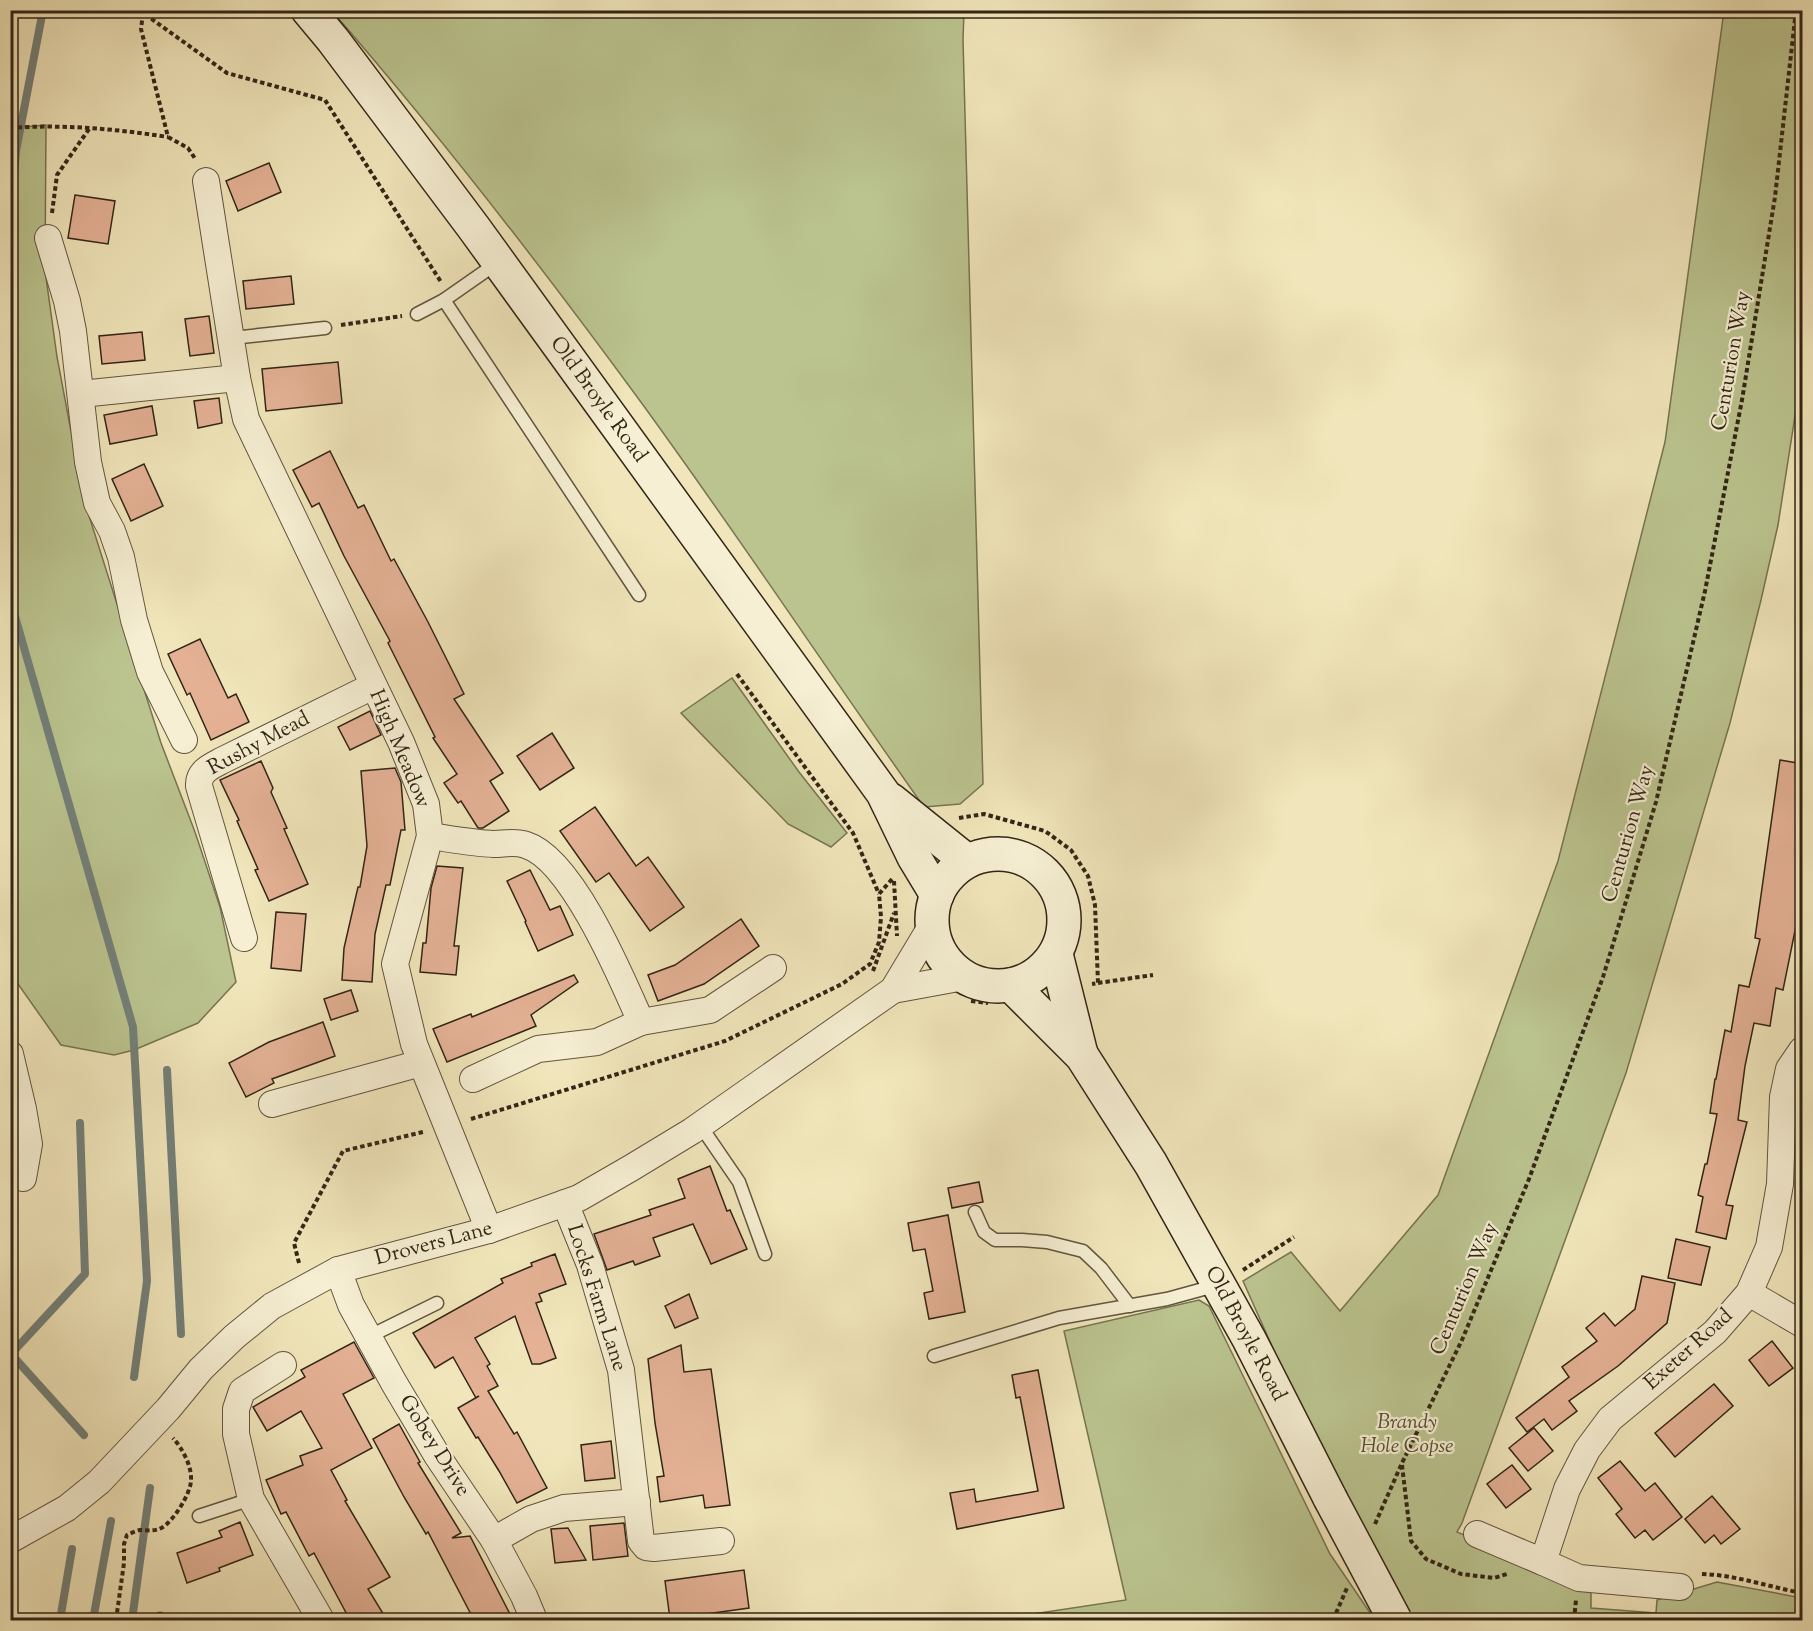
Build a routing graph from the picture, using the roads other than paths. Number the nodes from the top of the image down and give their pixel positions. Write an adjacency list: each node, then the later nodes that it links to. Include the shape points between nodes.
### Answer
1 (308, 10): 4 (main road, Old Broyle Road)
2 (206, 181): 8 (street, High Meadow)
3 (48, 238): 10 (street, via 67,301)
4 (498, 263): 5 (lane); 14 (main road, Old Broyle Road)
5 (444, 300): 6 (lane); 11 (lane)
6 (417, 314)
7 (325, 328): 8 (lane)
8 (232, 338): 9 (street, High Meadow)
9 (237, 378): 10 (street); 12 (street, High Meadow, via 246,419)
10 (81, 394): 13 (street, via 97,503 121,557 150,672)
11 (639, 595)
12 (373, 686): 15 (street, High Meadow, via 426,804); 18 (street, Rushy Mead, via 223,760 198,780)
13 (184, 740)
14 (883, 793): 16 (main road, Old Broyle Road); 17 (main road, Old Broyle Road)
15 (430, 836): 24 (street, via 526,845 542,854 580,900); 28 (street, High Meadow, via 395,964 410,1034)
16 (967, 861): 17 (main road, via 942,884); 19 (main road, via 988,854 1009,854 1030,861 1047,874 1059,892 1065,912 1064,934)
17 (935, 910): 21 (main road, via 937,946); 22 (street, Drovers Lane)
18 (244, 938)
19 (1056, 954): 23 (main road, via 1042,971); 27 (main road, Old Broyle Road)
20 (773, 968): 24 (street, via 710,1010)
21 (966, 989): 22 (street, Drovers Lane); 23 (main road, via 984,985)
22 (893, 990): 32 (street, Drovers Lane)
23 (1001, 994): 27 (main road, Old Broyle Road)
24 (641, 1022): 30 (street, via 597,1042 538,1049)
25 (1803, 1050): 40 (street, Exeter Road, via 1789,1069 1783,1097 1780,1184 1769,1247)
26 (10, 1054): 29 (street)
27 (1082, 1056): 39 (main road, Old Broyle Road, via 1151,1164)
28 (421, 1063): 31 (street); 36 (street, High Meadow)
29 (13, 1079): 33 (street, via 29,1144)
30 (473, 1079)
31 (272, 1104)
32 (700, 1125): 34 (street, Drovers Lane); 37 (lane, via 738,1182)
33 (23, 1178)
34 (565, 1203): 36 (street, Drovers Lane); 48 (street, Locks Farm Lane, via 590,1265 621,1370)
35 (975, 1212): 42 (lane, via 984,1232 995,1240 1047,1242 1083,1251)
36 (489, 1230): 38 (street, Drovers Lane)
37 (765, 1254)
38 (338, 1270): 44 (street, Gobey Drive); 51 (street, Drovers Lane, via 272,1306 234,1337 99,1482 67,1508)
39 (1220, 1285): 42 (lane); 58 (main road, Old Broyle Road, bridge)
40 (1749, 1293): 43 (street); 54 (street, Exeter Road, via 1715,1332 1610,1419 1587,1450)
41 (436, 1303): 44 (lane)
42 (1130, 1306): 45 (lane, via 1059,1318)
43 (1803, 1324)
44 (368, 1336): 52 (street, Gobey Drive, via 438,1456)
45 (934, 1356)
46 (283, 1365): 47 (street, via 242,1391 236,1409 236,1434)
47 (250, 1499): 49 (lane); 56 (street)
48 (637, 1502): 52 (street, via 564,1508 531,1519); 53 (street, Locks Farm Lane, via 641,1541 646,1547)
49 (199, 1516)
50 (1477, 1533): 54 (street)
51 (10, 1540)
52 (494, 1540): 57 (street, Gobey Drive)
53 (721, 1541)
54 (1536, 1559): 55 (street, via 1579,1578)
55 (1680, 1587)
56 (321, 1620)
57 (534, 1620)
58 (1395, 1620)

